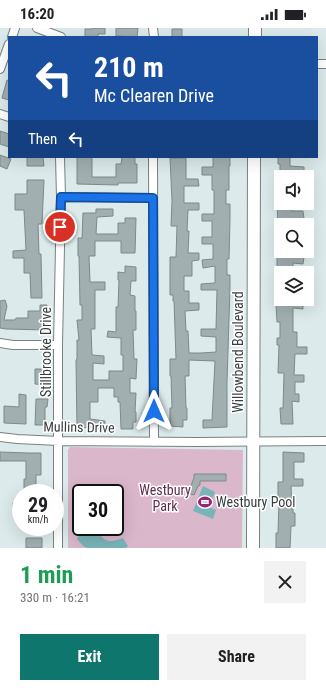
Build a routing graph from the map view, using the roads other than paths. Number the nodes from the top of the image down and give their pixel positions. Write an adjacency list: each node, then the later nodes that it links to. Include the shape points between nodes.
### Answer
1 (37, 28): 2 (street)
2 (57, 36)
3 (8, 47): 4 (street)
4 (0, 69)
5 (60, 158): 8 (street, Stillbrooke Drive)
6 (153, 158): 9 (street)
7 (254, 158): 16 (main road, Willowbend Boulevard)
8 (61, 197): 9 (street); 11 (street, Stillbrooke Drive)
9 (153, 198): 15 (street)
10 (0, 343): 11 (street)
11 (58, 345): 13 (street, Stillbrooke Drive)
12 (0, 437): 13 (street, Mullins Drive)
13 (59, 440): 15 (street, Mullins Drive); 17 (street, Stillbrooke Drive)
14 (326, 441): 16 (street, Mullins Drive)
15 (154, 442): 16 (street, Mullins Drive)
16 (253, 442): 18 (main road, Willowbend Boulevard)
17 (58, 548)
18 (253, 548)

